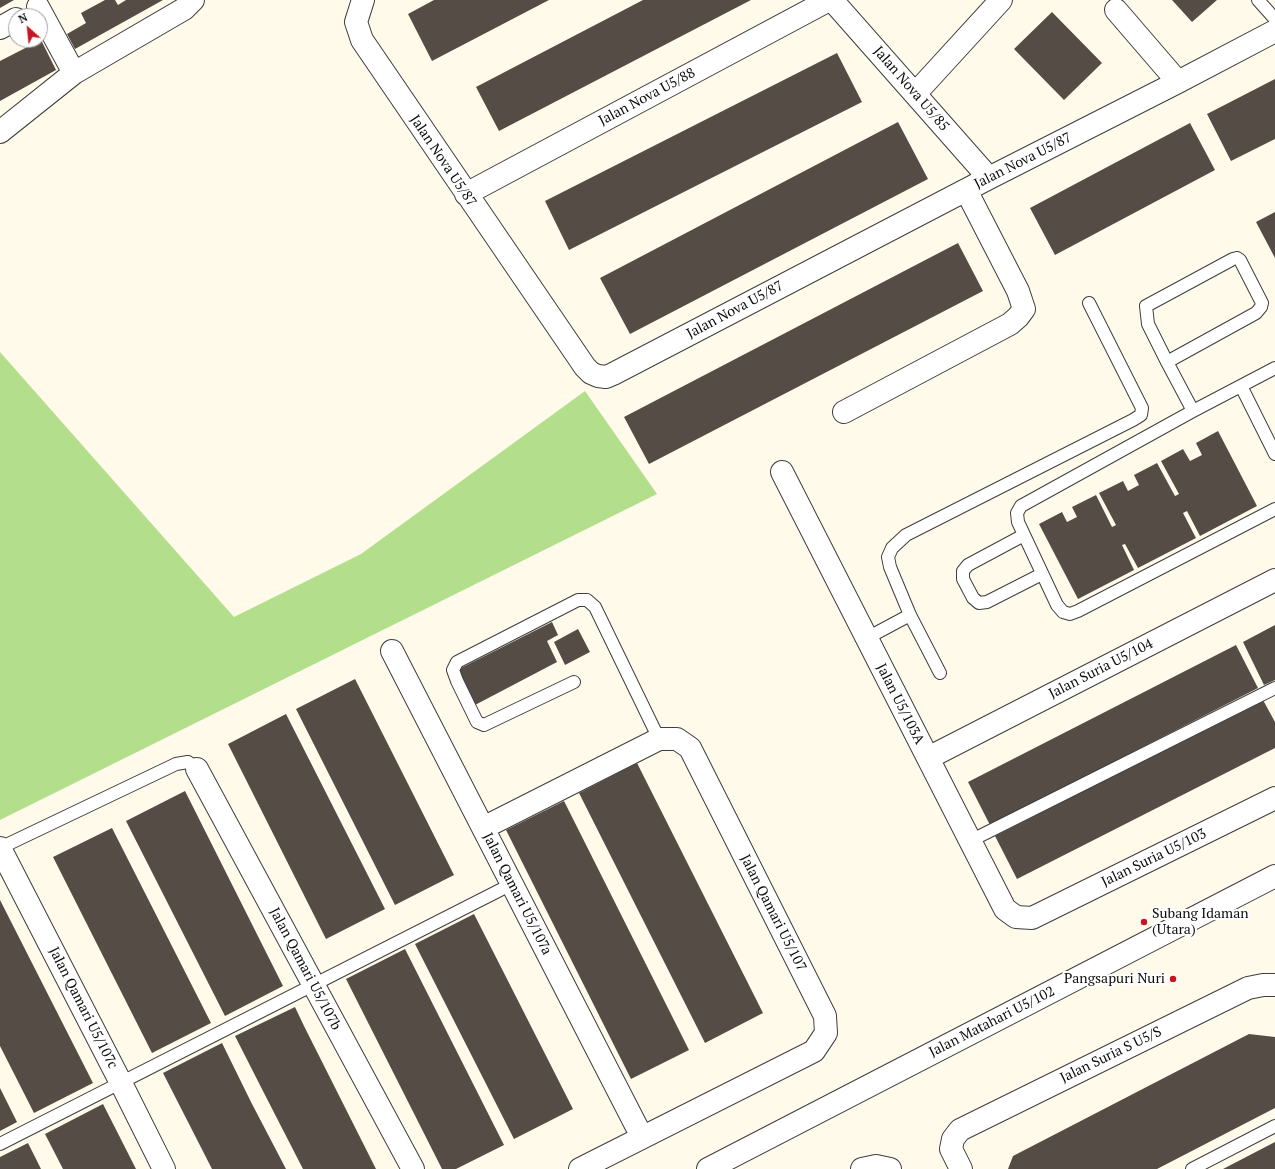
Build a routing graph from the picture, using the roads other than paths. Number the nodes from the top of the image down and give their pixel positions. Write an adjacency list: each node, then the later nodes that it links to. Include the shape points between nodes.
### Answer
1 (193, 0): 11 (street, via 184,9)
2 (363, 0): 17 (street, Jalan Nova U5/87, via 356,22 362,40)
3 (829, 0): 17 (street, Jalan Nova U5/88)
4 (832, 0): 13 (street, Jalan Nova U5/85)
5 (1258, 0): 8 (lane)
6 (992, 3): 13 (street)
7 (1116, 10): 12 (street)
8 (1275, 20)
9 (48, 28): 11 (street)
10 (1275, 31): 12 (street, Jalan Nova U5/87)
11 (74, 74): 14 (street)
12 (1178, 82): 15 (street, Jalan Nova U5/87)
13 (915, 94): 15 (street, Jalan Nova U5/85)
14 (0, 132)
15 (989, 178): 16 (street, Jalan Nova U5/87)
16 (966, 190): 17 (street, Jalan Nova U5/87, via 606,377 591,373 585,367); 23 (street, via 1018,291 1024,309 1010,324)
17 (466, 194)
18 (1090, 303): 30 (lane, via 1142,408 1141,415 906,535 892,548 888,557)
19 (1167, 362): 19 (lane, via 1148,324 1146,306 1233,258 1240,260 1262,303 1261,308); 22 (lane)
20 (1275, 368): 21 (lane)
21 (1242, 386): 22 (lane); 24 (lane)
22 (1193, 411): 27 (lane, via 1021,506 1017,513)
23 (844, 412)
24 (1275, 454)
25 (782, 472): 31 (street, Jalan U5/103A)
26 (1275, 508): 28 (lane, via 1078,612 1063,612)
27 (1024, 535): 28 (lane); 28 (lane, via 968,564 963,571 963,579 973,598 979,603 988,602)
28 (1042, 574)
29 (1275, 580): 37 (street, Jalan Suria U5/104)
30 (910, 614): 31 (lane); 33 (lane)
31 (867, 638): 37 (street, Jalan U5/103A)
32 (392, 652): 40 (street, Jalan Qamari U5/107a)
33 (940, 673)
34 (574, 682): 36 (lane, via 484,725 477,722 453,670 457,662 578,600 587,600 595,607)
35 (1275, 688): 41 (lane)
36 (659, 739): 40 (street); 50 (street, Jalan Qamari U5/107, via 677,739 690,748 825,1016 826,1033 814,1051)
37 (928, 758): 41 (street, Jalan U5/103A)
38 (197, 769): 42 (lane, via 188,762 176,764); 46 (street, Jalan Qamari U5/107b)
39 (1274, 802): 45 (street, Jalan Suria U5/103)
40 (483, 828): 44 (street, Jalan Qamari U5/107a)
41 (970, 841): 45 (street, Jalan U5/103A, via 1005,909 1016,917)
42 (0, 848): 48 (street, Jalan Qamari U5/107c)
43 (1275, 876): 55 (street, Jalan Matahari U5/102)
44 (512, 884): 46 (lane); 50 (street, Jalan Qamari U5/107a)
45 (1032, 918)
46 (314, 985): 48 (lane); 53 (street, Jalan Qamari U5/107b)
47 (1275, 985): 58 (street, Jalan Suria S U5/S, via 1248,988 960,1130 953,1139 951,1149)
48 (121, 1083): 51 (lane); 52 (street, Jalan Qamari U5/107c)
49 (1275, 1126): 59 (lane)
50 (642, 1138): 54 (street, Jalan Qamari U5/107)
51 (0, 1144)
52 (164, 1169)
53 (413, 1169)
54 (580, 1169)
55 (708, 1169)
56 (862, 1169): 57 (street, via 876,1166)
57 (890, 1169)
58 (961, 1169)
59 (1192, 1169)

